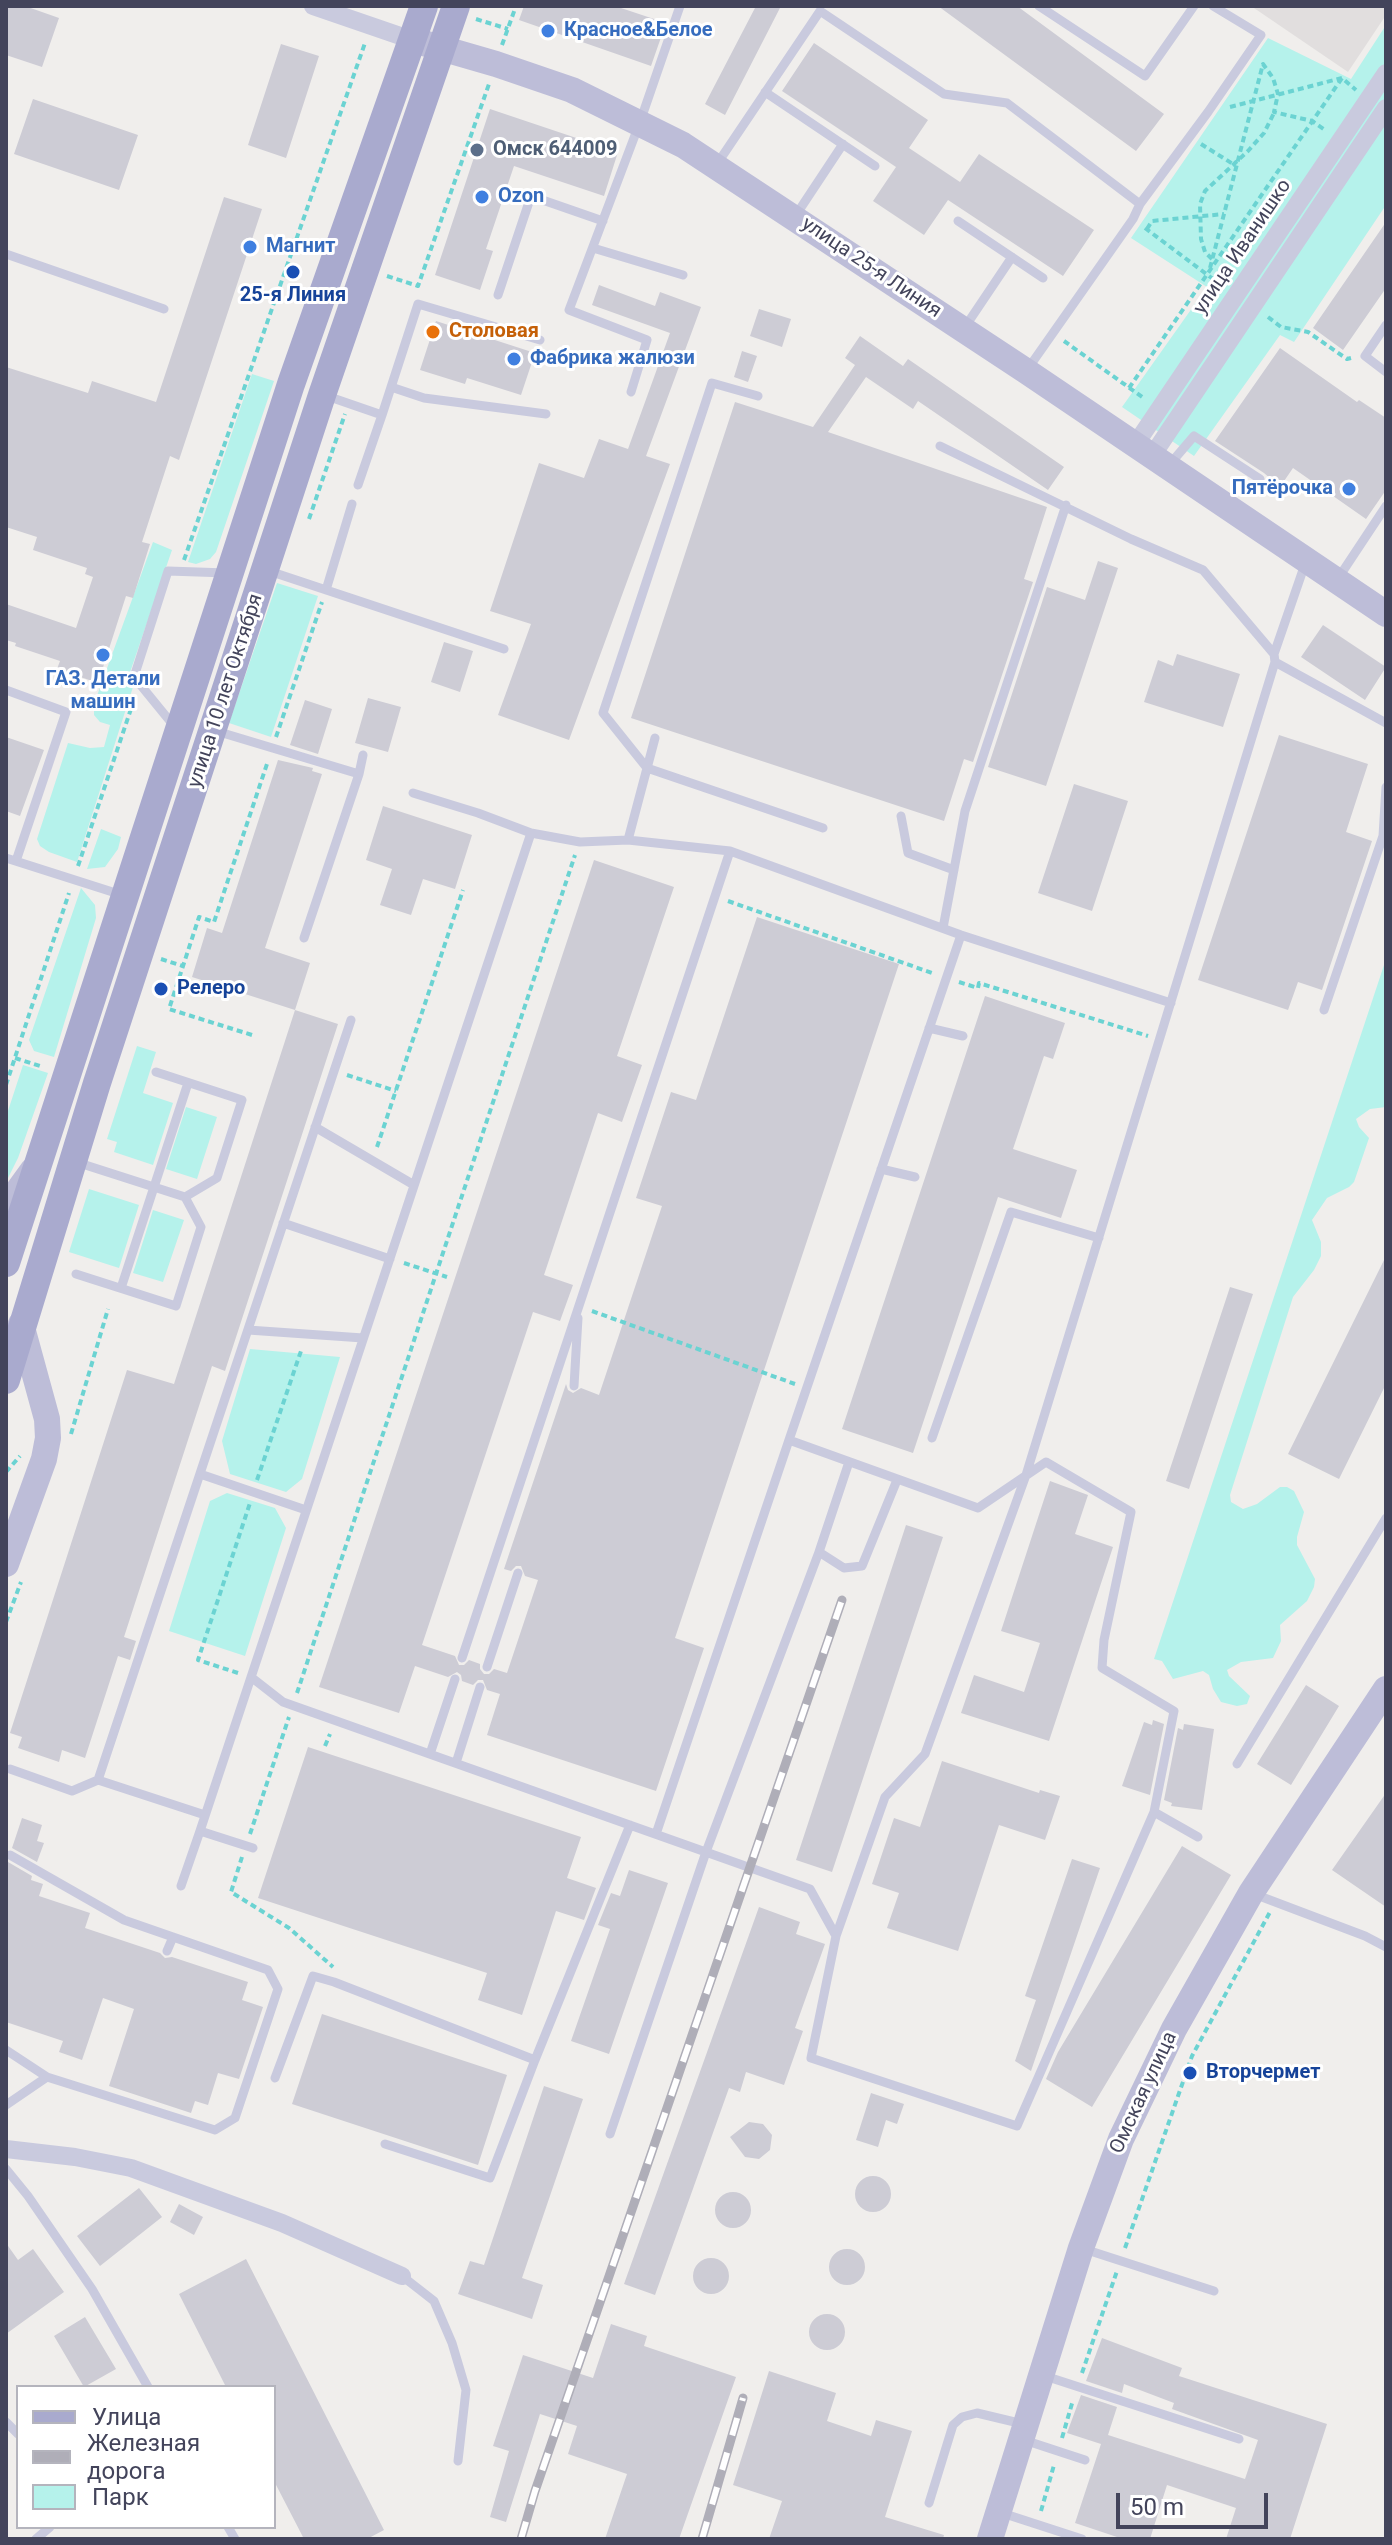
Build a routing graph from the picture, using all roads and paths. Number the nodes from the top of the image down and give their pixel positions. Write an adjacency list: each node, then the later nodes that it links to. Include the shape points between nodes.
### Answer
1 (313, 6): 9 (street, улица 25-я Линия)
2 (424, 6): 10 (main road, улица 10 лет Октября)
3 (456, 6): 11 (main road, улица 10 лет Октября)
4 (516, 6): 12 (path)
5 (680, 6): 23 (lane)
6 (1039, 6): 7 (lane, via 1145,76)
7 (1194, 6)
8 (1213, 6): 20 (lane, via 1261,35)
9 (371, 27): 10 (street, улица 25-я Линия); 72 (path)
10 (412, 40): 11 (main road, улица 25-я Линия); 73 (main road, улица 10 лет Октября)
11 (441, 48): 12 (main road, улица 25-я Линия); 59 (main road, улица 10 лет Октября)
12 (496, 64): 23 (main road, улица 25-я Линия, via 572,90); 45 (path)
13 (1386, 73): 17 (street, улица Иванишко)
14 (1342, 78): 16 (path); 17 (path); 22 (path)
15 (765, 92): 26 (lane); 28 (lane); 30 (lane, via 820,11 944,94 1007,103)
16 (1278, 94): 18 (path); 18 (path, via 1263,64); 21 (path)
17 (1368, 99): 25 (street, улица Иванишко)
18 (1253, 101): 20 (path); 27 (path)
19 (1386, 108): 48 (street, улица Иванишко)
20 (1208, 112): 24 (lane)
21 (1274, 112): 22 (path); 27 (path, via 1264,133)
22 (1312, 121): 25 (path); 42 (path)
23 (640, 122): 28 (main road, улица 25-я Линия); 35 (lane)
24 (1189, 138): 27 (path); 30 (lane)
25 (1340, 141): 47 (street, улица Иванишко)
26 (843, 144): 29 (lane); 33 (lane)
27 (1236, 162): 31 (path); 32 (path, via 1205,191)
28 (716, 166): 33 (main road, улица 25-я Линия)
29 (875, 166)
30 (1140, 204): 34 (lane)
31 (1224, 214): 32 (path); 41 (path)
32 (1200, 216): 37 (path, via 1152,221); 41 (path, via 1205,252)
33 (794, 217): 51 (main road, улица 25-я Линия)
34 (1133, 219): 37 (path); 54 (lane)
35 (603, 221): 38 (lane); 46 (lane, via 531,196)
36 (958, 221): 40 (lane)
37 (1147, 229): 42 (path)
38 (593, 248): 43 (lane); 58 (lane, via 569,310 647,340)
39 (6, 254): 49 (lane)
40 (1012, 257): 44 (lane); 51 (lane)
41 (1212, 259): 42 (path)
42 (1208, 273): 47 (path); 57 (path)
43 (683, 275)
44 (1043, 278)
45 (418, 286)
46 (498, 295)
47 (1236, 296): 64 (street, улица Иванишко)
48 (1253, 306): 53 (path, via 1281,327 1308,332 1347,359); 64 (street, улица Иванишко)
49 (164, 309)
50 (1386, 325): 53 (lane)
51 (963, 329): 54 (main road, улица 25-я Линия)
52 (540, 340): 56 (lane, via 418,304)
53 (1365, 356): 55 (lane)
54 (1026, 371): 64 (main road, улица 25-я Линия)
55 (1386, 372)
56 (391, 387): 61 (lane, via 424,398); 62 (lane)
57 (1129, 388)
58 (631, 392)
59 (322, 395): 62 (lane); 71 (main road, улица 10 лет Октября)
60 (758, 396): 87 (lane, via 712,383 603,713)
61 (546, 414)
62 (382, 415): 66 (lane)
63 (940, 446): 68 (lane)
64 (1151, 456): 65 (lane, via 1194,436); 70 (main road, улица 25-я Линия)
65 (1260, 479)
66 (358, 485)
67 (352, 504): 75 (lane)
68 (1066, 505): 78 (lane, via 1203,570); 98 (lane, via 965,811)
69 (1386, 506): 74 (lane)
70 (1306, 560): 74 (main road, улица 25-я Линия); 78 (lane)
71 (265, 570): 75 (lane); 82 (main road, улица 10 лет Октября)
72 (180, 572): 73 (lane); 79 (lane, via 168,571 134,677)
73 (230, 573): 83 (main road, улица 10 лет Октября)
74 (1337, 580): 76 (main road, улица 25-я Линия)
75 (326, 590): 77 (lane); 85 (path)
76 (1386, 614)
77 (504, 649)
78 (1275, 658): 81 (lane); 105 (lane)
79 (139, 684): 83 (lane); 99 (path)
80 (6, 690): 97 (lane, via 66,712)
81 (1386, 723)
82 (213, 730): 85 (lane); 120 (main road, улица 10 лет Октября)
83 (179, 731): 101 (main road, улица 10 лет Октября)
84 (655, 738): 87 (lane)
85 (272, 748): 88 (lane); 109 (path, via 214,922 199,917 169,1009)
86 (363, 755): 88 (lane)
87 (647, 768): 92 (lane); 94 (lane)
88 (359, 774): 104 (lane)
89 (1386, 787): 106 (lane, via 1383,836)
90 (413, 793): 93 (lane)
91 (901, 816): 98 (lane, via 908,853)
92 (823, 828)
93 (531, 833): 95 (lane); 124 (lane)
94 (628, 840): 95 (lane); 96 (lane)
95 (580, 842): 133 (path)
96 (730, 851): 102 (lane); 136 (lane)
97 (11, 860): 99 (lane)
98 (954, 870): 102 (lane)
99 (74, 879): 101 (lane); 111 (path)
100 (463, 890): 117 (path)
101 (125, 896): 119 (main road, улица 10 лет Октября)
102 (943, 928): 103 (lane)
103 (961, 935): 105 (lane); 108 (lane)
104 (304, 938)
105 (1171, 1003): 129 (lane)
106 (1324, 1010)
107 (351, 1020): 113 (lane)
108 (929, 1028): 110 (lane); 122 (lane)
109 (252, 1035)
110 (963, 1036)
111 (15, 1058): 112 (path); 116 (path)
112 (43, 1067)
113 (334, 1071): 117 (path); 118 (lane)
114 (156, 1072): 115 (lane)
115 (188, 1083): 125 (lane); 126 (lane, via 242,1100 217,1178)
116 (6, 1085)
117 (396, 1091): 121 (path)
118 (315, 1127): 121 (lane); 128 (lane)
119 (39, 1161): 127 (main road); 131 (main road, улица 10 лет Октября)
120 (73, 1161): 125 (lane); 137 (main road, улица 10 лет Октября)
121 (373, 1161): 124 (lane)
122 (881, 1169): 123 (lane); 142 (lane)
123 (915, 1177)
124 (414, 1185): 130 (lane)
125 (154, 1187): 126 (lane); 135 (lane)
126 (185, 1197): 135 (lane, via 201,1227 176,1306)
127 (6, 1207)
128 (283, 1223): 130 (lane); 138 (lane)
129 (1099, 1238): 143 (lane, via 1011,1212); 147 (lane)
130 (390, 1259): 133 (path); 139 (lane)
131 (6, 1263)
132 (76, 1274): 135 (lane)
133 (436, 1274): 134 (path); 162 (path)
134 (447, 1277)
135 (121, 1288)
136 (578, 1306): 141 (lane); 142 (path); 155 (lane)
137 (21, 1324): 140 (main road, улица 10 лет Октября); 152 (main road, via 48,1438)
138 (248, 1330): 139 (lane); 146 (lane)
139 (363, 1338): 149 (lane)
140 (6, 1380)
141 (574, 1386)
142 (807, 1388): 144 (lane)
143 (932, 1438)
144 (789, 1440): 145 (lane); 172 (lane)
145 (849, 1462): 148 (lane); 151 (lane)
146 (200, 1474): 149 (lane); 167 (lane)
147 (1026, 1475): 148 (lane, via 978,1508); 168 (lane, via 1046,1462 1131,1512 1102,1668 1174,1711); 179 (lane, via 925,1754 885,1797)
148 (897, 1480): 151 (lane, via 862,1566 844,1568)
149 (306, 1510): 158 (lane)
150 (1386, 1518): 165 (lane)
151 (819, 1552): 175 (lane)
152 (6, 1564)
153 (518, 1573): 156 (lane)
154 (204, 1641): 157 (path, via 198,1660)
155 (462, 1658)
156 (487, 1667)
157 (231, 1671)
158 (251, 1677): 162 (lane); 169 (lane)
159 (455, 1679): 163 (lane)
160 (480, 1687): 164 (lane)
161 (1386, 1689): 178 (main road, Омская улица)
162 (293, 1705): 163 (lane); 174 (path)
163 (430, 1754): 164 (lane)
164 (456, 1763): 170 (lane)
165 (1237, 1764)
166 (10, 1769): 167 (lane, via 72,1791)
167 (98, 1780): 169 (lane)
168 (1154, 1812): 173 (lane); 179 (lane, via 1017,2126 811,2058)
169 (205, 1815): 171 (lane)
170 (630, 1825): 172 (lane); 185 (lane)
171 (200, 1831): 174 (lane); 177 (lane)
172 (656, 1834): 175 (lane)
173 (1198, 1837)
174 (250, 1847): 183 (path, via 231,1892 289,1928)
175 (706, 1852): 179 (lane, via 810,1889); 189 (lane)
176 (10, 1855): 180 (lane, via 124,1920)
177 (181, 1886)
178 (1263, 1898): 181 (lane); 193 (main road, Омская улица, via 1174,2029 1121,2139); 194 (path, via 1192,2056)
179 (836, 1936)
180 (173, 1937): 182 (lane); 186 (lane, via 268,1970 278,1989 235,2118 215,2130)
181 (1386, 1947)
182 (167, 1951)
183 (362, 1992): 185 (lane); 187 (lane, via 313,1976)
184 (6, 2050): 186 (lane)
185 (535, 2060): 190 (lane, via 490,2178)
186 (47, 2077): 188 (lane)
187 (275, 2078)
188 (6, 2105)
189 (610, 2134)
190 (385, 2144)
191 (6, 2149): 195 (street, via 131,2168 282,2223)
192 (6, 2169): 198 (lane, via 92,2289)
193 (1081, 2248): 194 (lane); 197 (main road, Омская улица)
194 (1120, 2261): 196 (lane); 199 (path)
195 (402, 2276): 204 (lane, via 434,2301 459,2366 466,2390)
196 (1214, 2291)
197 (1042, 2375): 199 (lane); 200 (main road, Омская улица)
198 (147, 2385)
199 (1077, 2387): 201 (lane); 202 (path)
200 (1024, 2432): 202 (lane); 205 (lane, via 977,2413 962,2417 953,2425); 206 (main road, Омская улица)
201 (1239, 2439)
202 (1058, 2451): 203 (lane); 207 (path)
203 (1085, 2460)
204 (458, 2461)
205 (929, 2503)
206 (999, 2512): 207 (lane); 208 (main road, Омская улица)
207 (1037, 2524): 209 (lane)
208 (990, 2539)
209 (1082, 2539)

